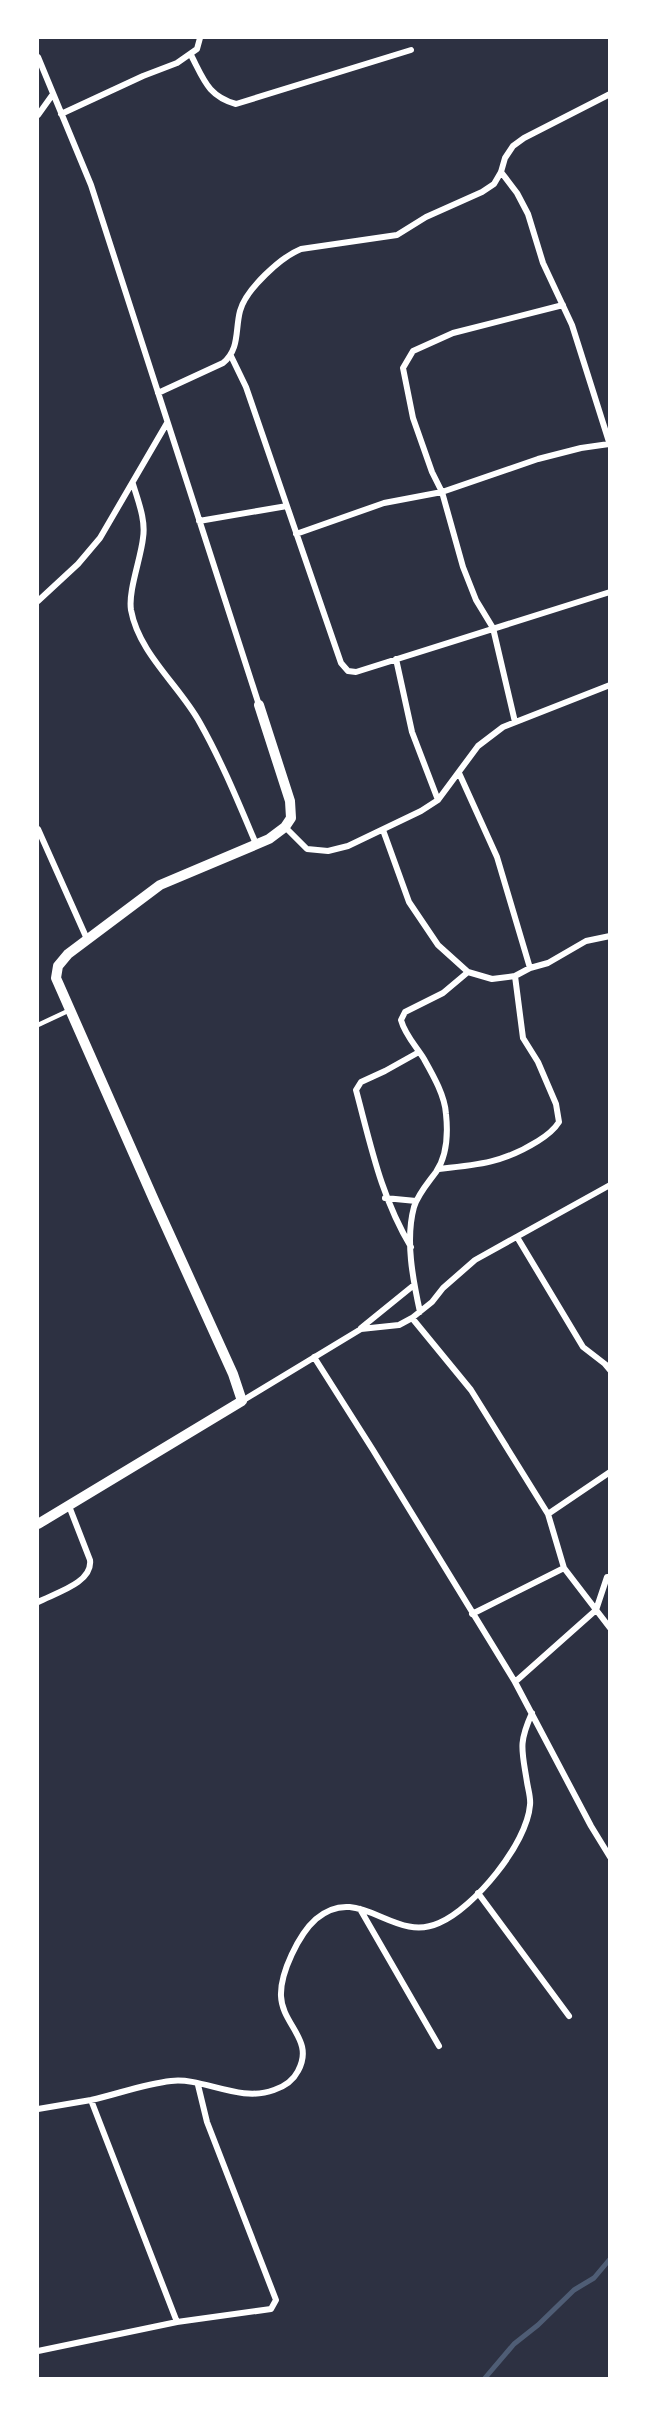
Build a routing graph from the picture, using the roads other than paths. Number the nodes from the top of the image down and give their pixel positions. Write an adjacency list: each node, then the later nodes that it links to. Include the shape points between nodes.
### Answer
1 (201, 38): 3 (street)
2 (411, 50): 3 (street, via 236,104 220,99 208,86)
3 (191, 55): 7 (street)
4 (38, 57): 5 (street)
5 (53, 94): 7 (street); 8 (street)
6 (609, 94): 9 (street, via 524,138 513,146)
7 (61, 114): 12 (street, via 90,185)
8 (38, 115)
9 (501, 172): 10 (street, via 528,214 543,263); 11 (street, via 494,184 482,192 397,235 289,254 245,299)
10 (563, 304): 14 (street); 16 (street, via 453,333 413,351 403,368 413,418)
11 (231, 356): 12 (street); 17 (street, via 246,387)
12 (158, 393): 13 (street)
13 (167, 423): 15 (street); 18 (street)
14 (609, 444): 16 (street, via 538,459)
15 (133, 484): 21 (street, via 100,538); 32 (street, via 144,537 131,609 138,631 200,722)
16 (442, 492): 19 (street, via 384,503); 22 (street, via 463,567)
17 (287, 506): 18 (street); 19 (street)
18 (199, 521): 25 (street)
19 (296, 534): 23 (street, via 340,663 348,671 356,672)
20 (609, 592): 22 (street)
21 (38, 601)
22 (493, 628): 23 (street); 26 (street)
23 (396, 659): 28 (street, via 412,732)
24 (609, 685): 26 (street)
25 (259, 705): 29 (street, via 290,801 291,818)
26 (515, 722): 27 (street, via 478,746)
27 (459, 773): 28 (street); 35 (street, via 497,857)
28 (438, 800): 31 (street)
29 (285, 827): 31 (street, via 307,849 328,851); 32 (street)
30 (38, 829): 34 (street)
31 (383, 830): 36 (street, via 409,902 438,945)
32 (256, 844): 34 (street, via 160,885)
33 (609, 936): 35 (street, via 586,941 548,963)
34 (87, 939): 38 (street, via 58,966 56,978)
35 (530, 968): 37 (street)
36 (468, 972): 37 (street, via 492,979); 40 (street, via 443,993 405,1012 401,1020 403,1029)
37 (515, 976): 41 (street, via 523,1038 556,1104 559,1122 518,1154 479,1165)
38 (70, 1010): 39 (lane); 53 (street)
39 (38, 1025)
40 (419, 1052): 41 (street, via 437,1084 447,1113 446,1149); 43 (street, via 362,1082 356,1090)
41 (438, 1169): 44 (street)
42 (609, 1185): 45 (street)
43 (386, 1198): 44 (street); 46 (street)
44 (416, 1201): 46 (street)
45 (517, 1237): 48 (street, via 475,1260); 52 (street, via 583,1347)
46 (411, 1248): 47 (street)
47 (414, 1285): 48 (street); 50 (street)
48 (420, 1312): 49 (street)
49 (412, 1318): 50 (street, via 399,1325); 56 (street, via 471,1390)
50 (361, 1329): 51 (street)
51 (314, 1357): 53 (street); 62 (street)
52 (609, 1370)
53 (242, 1401): 55 (street)
54 (609, 1472): 56 (street)
55 (69, 1506): 57 (street); 60 (street, via 91,1567 76,1583)
56 (548, 1514): 58 (street)
57 (38, 1524)
58 (564, 1568): 61 (street); 62 (street)
59 (609, 1576): 61 (street)
60 (38, 1602)
61 (596, 1610): 63 (street); 64 (street)
62 (472, 1614): 64 (street)
63 (609, 1628)
64 (515, 1683): 65 (street)
65 (532, 1713): 66 (street); 67 (street, via 523,1732 521,1750 531,1804 525,1827 513,1852)
66 (609, 1857)
67 (478, 1893): 68 (street, via 462,1910 422,1928 393,1923); 69 (street)
68 (360, 1908): 70 (street); 71 (street, via 345,1905 317,1918 291,1954 281,1996 284,2011 303,2047 304,2060 296,2075 286,2085 271,2091 246,2093)
69 (569, 2016)
70 (439, 2046)
71 (198, 2085): 72 (street, via 173,2080); 74 (street, via 207,2122 276,2300 270,2309)
72 (91, 2100): 73 (street); 74 (street)
73 (38, 2109)
74 (177, 2322): 75 (street)
75 (38, 2351)

